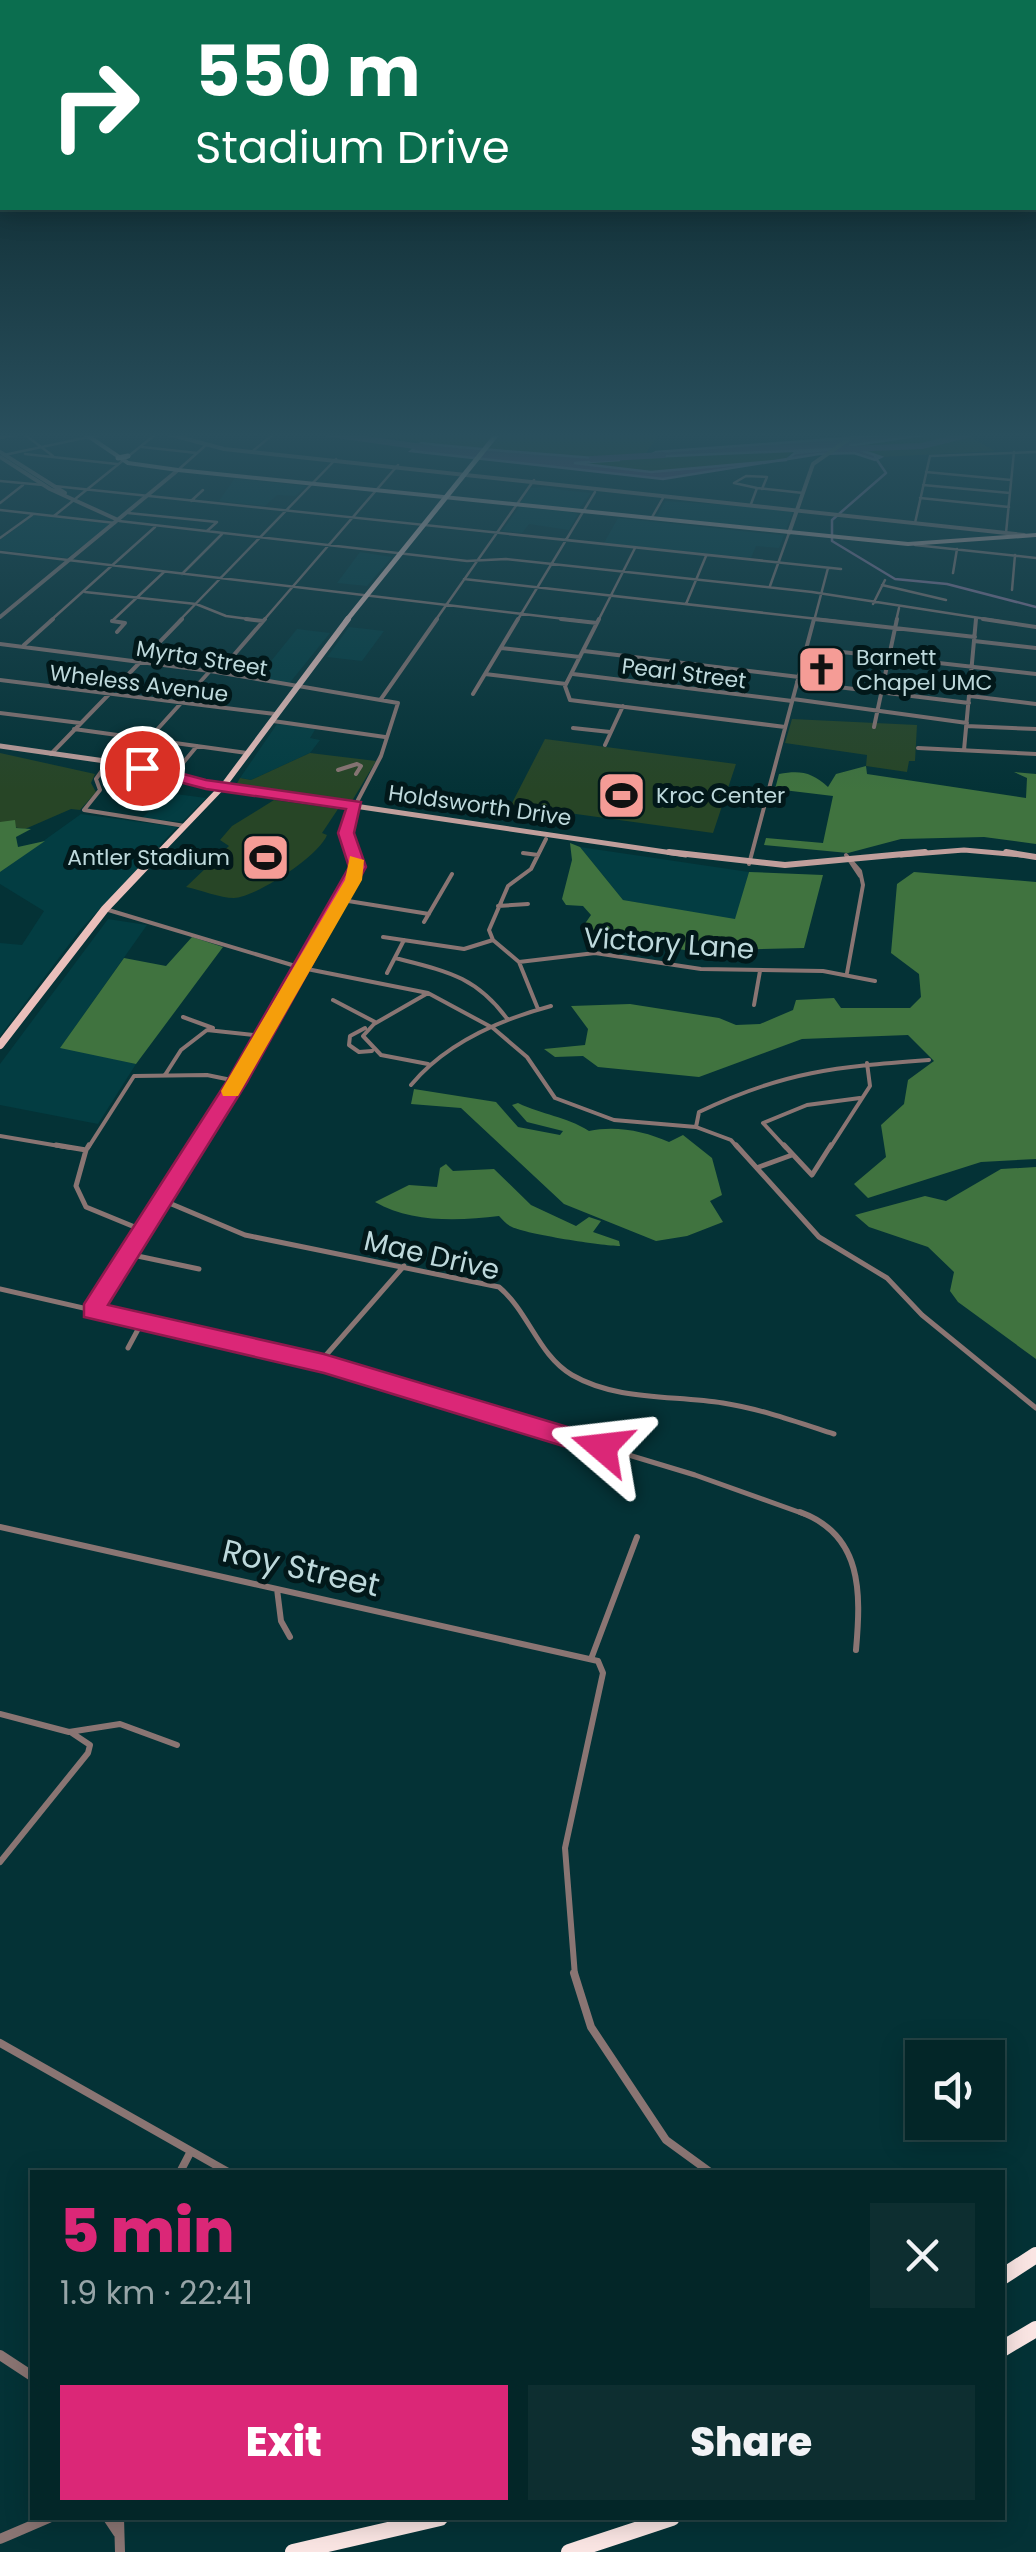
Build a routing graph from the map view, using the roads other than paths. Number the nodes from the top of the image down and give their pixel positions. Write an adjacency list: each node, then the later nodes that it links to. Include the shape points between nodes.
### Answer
1 (9, 553): 21 (street)
2 (75, 553): 21 (street)
3 (128, 553): 25 (street)
4 (203, 553): 31 (street)
5 (244, 553): 32 (street)
6 (322, 553): 37 (street)
7 (392, 553): 15 (street)
8 (482, 553): 16 (street)
9 (559, 553): 24 (street)
10 (633, 553): 29 (street)
11 (681, 553): 17 (street)
12 (782, 553): 23 (street)
13 (956, 553): 30 (street)
14 (987, 553): 18 (street)
15 (400, 554): 22 (street); 44 (main road)
16 (480, 556): 20 (street); 22 (street)
17 (706, 556): 23 (street); 34 (street)
18 (1015, 556): 19 (street); 40 (street)
19 (1036, 558)
20 (488, 559): 22 (street); 24 (street)
21 (66, 560): 25 (street); 53 (street)
22 (476, 562): 33 (street)
23 (779, 563): 26 (street); 39 (street)
24 (552, 564): 29 (street); 38 (street)
25 (114, 566): 28 (street); 41 (street)
26 (828, 568): 27 (street); 42 (street)
27 (842, 569)
28 (164, 572): 31 (street); 45 (street)
29 (624, 572): 34 (street); 43 (street)
30 (953, 573)
31 (182, 574): 32 (street)
32 (220, 578): 37 (street); 47 (street)
33 (464, 578): 38 (street); 50 (street)
34 (696, 579): 39 (street); 48 (street)
35 (885, 580): 36 (street)
36 (882, 585): 46 (street); 49 (street)
37 (293, 587): 44 (street); 58 (street)
38 (537, 587): 43 (street); 54 (street)
39 (769, 588): 42 (street)
40 (1012, 590)
41 (84, 592): 45 (street); 65 (street)
42 (822, 594): 49 (street); 56 (street)
43 (612, 595): 48 (street); 59 (street)
44 (366, 596): 50 (street); 82 (main road)
45 (136, 598): 47 (street); 62 (street, via 112,622 126,623)
46 (946, 600)
47 (196, 604): 58 (street); 72 (street)
48 (686, 604): 56 (street)
49 (873, 604): 51 (street)
50 (446, 605): 54 (street); 87 (street)
51 (899, 608): 57 (street); 60 (street)
52 (0, 610): 53 (street)
53 (7, 610): 55 (street)
54 (522, 614): 59 (street); 66 (street)
55 (0, 617)
56 (815, 618): 60 (street); 67 (street)
57 (976, 619): 61 (street); 63 (street)
58 (264, 621): 75 (street)
59 (597, 623): 69 (street)
60 (894, 627): 63 (street); 71 (street)
61 (1036, 627)
62 (117, 632)
63 (974, 639): 68 (street); 73 (street)
64 (1, 645): 65 (street, Myrta Street)
65 (22, 646): 72 (street, Myrta Street)
66 (501, 648): 70 (street); 76 (street)
67 (807, 648): 71 (street); 79 (street)
68 (1036, 648)
69 (584, 651): 70 (street); 79 (street)
70 (580, 657): 77 (street)
71 (888, 658): 73 (street); 83 (street)
72 (139, 662): 74 (street, Myrta Street); 84 (street)
73 (972, 667): 78 (street); 86 (street)
74 (210, 671): 75 (street, Myrta Street); 90 (street)
75 (219, 673): 82 (street, Myrta Street)
76 (485, 674): 81 (street); 85 (street)
77 (573, 674): 81 (street); 88 (street, Pearl Street)
78 (1036, 674)
79 (798, 679): 83 (street); 88 (street)
80 (0, 680): 84 (street, Wheless Avenue)
81 (566, 684): 92 (street, via 570,700)
82 (294, 688): 87 (street, Myrta Street); 95 (main road)
83 (882, 692): 89 (street); 93 (street)
84 (108, 694): 90 (street, Wheless Avenue); 96 (street)
85 (473, 694)
86 (970, 696): 89 (street); 91 (street)
87 (381, 699): 104 (street, Myrta Street, via 398,704)
88 (792, 700): 93 (street, Pearl Street); 98 (street)
89 (969, 703): 97 (street)
90 (182, 704): 95 (street, Wheless Avenue); 105 (street)
91 (1036, 704)
92 (622, 706): 98 (street); 103 (street)
93 (878, 711): 97 (street, Pearl Street); 99 (street)
94 (0, 712): 96 (street)
95 (272, 717): 104 (street, Wheless Avenue); 111 (main road)
96 (80, 724): 101 (street)
97 (966, 724): 102 (street, Pearl Street); 110 (street)
98 (785, 727): 127 (street)
99 (874, 727)
100 (574, 728): 103 (street)
101 (74, 729): 105 (street); 112 (street)
102 (1036, 729)
103 (610, 732): 106 (street)
104 (385, 737): 120 (street)
105 (151, 740): 108 (street); 115 (street)
106 (605, 745)
107 (0, 746): 112 (main road, Holdsworth Drive)
108 (198, 746): 111 (street); 118 (street)
109 (918, 748): 110 (street)
110 (964, 750): 113 (street)
111 (247, 753): 119 (main road)
112 (51, 754): 114 (main road, Holdsworth Drive)
113 (1036, 754)
114 (108, 762): 115 (main road, Holdsworth Drive); 121 (street, via 96,779 99,792 84,810)
115 (126, 764): 118 (main road, Holdsworth Drive)
116 (338, 770): 117 (street, via 357,764)
117 (356, 774)
118 (173, 776): 119 (main road, Holdsworth Drive)
119 (223, 787): 120 (main road, Holdsworth Drive); 121 (main road)
120 (355, 806): 127 (main road, Holdsworth Drive); 129 (street, via 346,833 357,867)
121 (186, 826): 132 (main road)
122 (546, 839): 124 (street)
123 (523, 853): 124 (street)
124 (538, 855): 131 (street)
125 (1036, 855): 126 (main road, Holdsworth Drive, via 960,848)
126 (849, 860): 127 (main road, Holdsworth Drive); 143 (street, via 863,898)
127 (749, 862)
128 (452, 874): 133 (street)
129 (342, 900): 133 (street); 140 (street)
130 (528, 904): 131 (street)
131 (498, 906): 137 (street, via 489,930)
132 (105, 909): 140 (street); 157 (main road)
133 (428, 914): 134 (street)
134 (424, 922)
135 (384, 937): 136 (street)
136 (404, 940): 137 (street, via 472,949); 138 (street)
137 (493, 940): 139 (street)
138 (394, 958): 142 (street); 151 (street, via 447,971 486,990)
139 (519, 962): 141 (street, Victory Lane, via 596,953 700,970); 149 (street)
140 (302, 968): 145 (street); 156 (street)
141 (760, 971): 143 (street, Victory Lane); 147 (street)
142 (386, 973)
143 (847, 973): 144 (street, Victory Lane)
144 (875, 981)
145 (428, 993): 152 (street); 155 (street)
146 (333, 1000): 152 (street)
147 (754, 1005)
148 (550, 1006): 149 (street)
149 (538, 1009): 151 (street)
150 (183, 1016): 154 (street)
151 (508, 1020): 155 (street)
152 (375, 1022): 153 (street)
153 (368, 1026): 158 (street, via 363,1036); 158 (street, via 348,1041 354,1050)
154 (215, 1028): 156 (street); 162 (street, via 195,1036)
155 (493, 1028): 161 (street); 166 (street, via 527,1057 555,1098 614,1120)
156 (263, 1036): 163 (street)
157 (0, 1045)
158 (372, 1051): 161 (street)
159 (929, 1060): 160 (street)
160 (866, 1063): 165 (street, via 872,1077); 166 (street, via 756,1084 699,1112)
161 (429, 1064): 164 (street)
162 (165, 1075): 163 (street); 168 (street, via 134,1076)
163 (237, 1082): 171 (street)
164 (411, 1085)
165 (860, 1098): 169 (street, via 812,1175); 169 (street, via 807,1105 763,1123)
166 (696, 1127): 170 (street, via 730,1140)
167 (0, 1136): 168 (street)
168 (86, 1150): 172 (street, via 76,1182 79,1202 94,1216)
169 (792, 1155): 170 (street)
170 (759, 1167): 181 (street, via 819,1236 887,1278)
171 (162, 1200): 172 (street); 174 (street, Mae Drive, via 246,1235)
172 (142, 1230): 173 (street)
173 (128, 1254): 175 (street); 177 (street)
174 (404, 1266): 180 (street); 182 (street, Mae Drive, via 504,1290 559,1366 583,1380 625,1393 762,1411)
175 (199, 1269)
176 (0, 1290): 177 (street)
177 (92, 1310): 178 (street)
178 (142, 1322): 179 (street); 180 (street)
179 (128, 1348)
180 (320, 1362): 187 (street, via 810,1516 840,1537 858,1576)
181 (1036, 1408)
182 (834, 1434)
183 (0, 1527): 185 (street, Roy Street)
184 (637, 1537): 188 (street)
185 (277, 1588): 186 (street); 188 (street, Roy Street)
186 (290, 1637)
187 (856, 1650)
188 (591, 1659): 197 (street, via 603,1673 565,1848 572,1967 591,2027 666,2140)
189 (0, 1714): 190 (street)
190 (69, 1732): 191 (street, via 120,1724); 192 (street, via 85,1738 88,1753)
191 (177, 1745)
192 (0, 1862)
193 (0, 2043): 194 (street)
194 (191, 2152): 195 (street); 196 (street)
195 (181, 2170)
196 (224, 2170)
197 (707, 2170)
198 (1036, 2255): 199 (highway)
199 (1005, 2275)
200 (1036, 2329): 201 (highway)
201 (1005, 2347)
202 (0, 2355): 203 (street)
203 (30, 2375)
204 (44, 2520): 210 (street)
205 (109, 2520): 209 (street)
206 (119, 2520): 209 (street)
207 (431, 2520): 212 (highway)
208 (666, 2520): 213 (highway)
209 (120, 2535): 211 (street)
210 (0, 2539)
211 (120, 2552)
212 (293, 2552)
213 (569, 2552)

